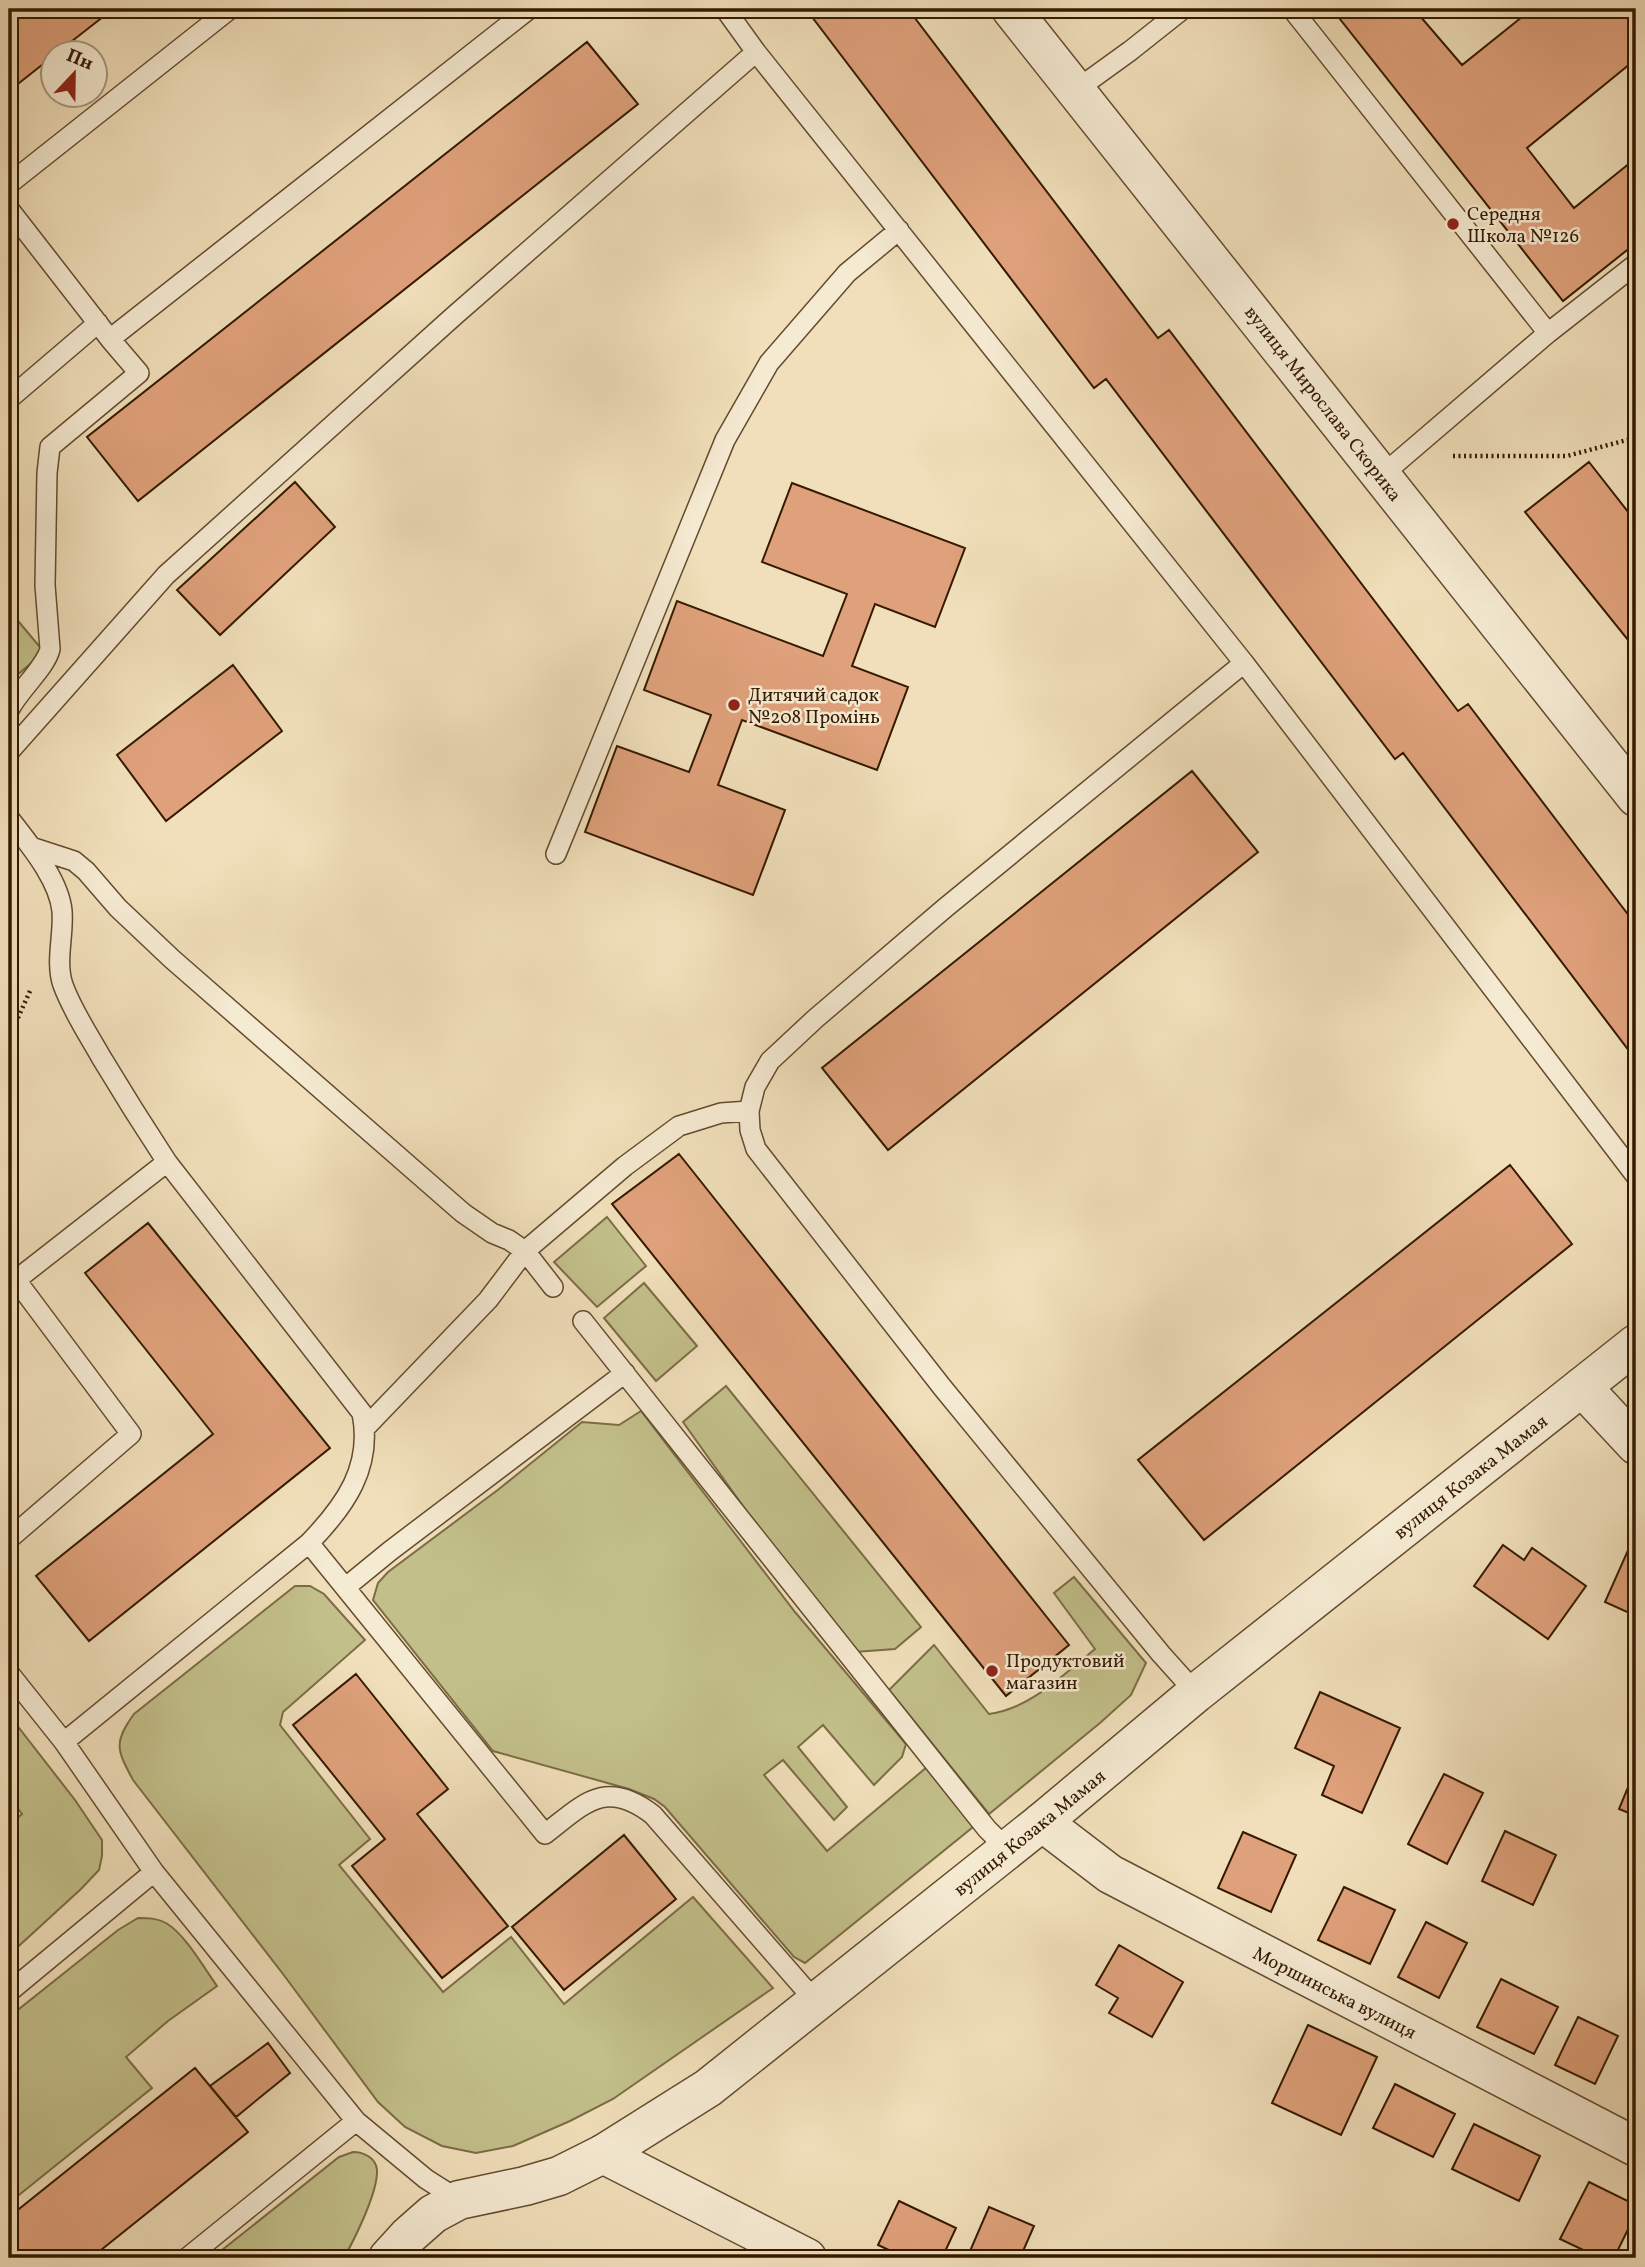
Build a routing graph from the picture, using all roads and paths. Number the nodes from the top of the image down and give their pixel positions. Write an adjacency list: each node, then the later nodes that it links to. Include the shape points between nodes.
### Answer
1 (230, 9): 9 (lane)
2 (529, 9): 15 (lane)
3 (725, 9): 7 (lane)
4 (1011, 9): 8 (street, вулиця Мирослава Скорика)
5 (1183, 9): 8 (lane)
6 (1292, 9): 14 (lane)
7 (756, 52): 11 (lane); 21 (lane, via 166,575)
8 (1076, 90): 18 (street, вулиця Мирослава Скорика)
9 (9, 184)
10 (9, 209): 13 (lane)
11 (899, 230): 19 (lane); 25 (lane, via 847,273 769,363 725,440)
12 (1636, 264): 14 (lane)
13 (98, 323): 15 (lane); 16 (lane)
14 (1548, 332): 18 (lane)
15 (110, 339): 20 (lane, via 139,373 50,447 45,585 50,649 48,659 16,695)
16 (9, 399)
17 (1636, 442): 18 (path, via 1627,440 1567,456 1457,457)
18 (1396, 464): 22 (street, вулиця Мирослава Скорика)
19 (1244, 663): 28 (lane, via 815,1019 770,1061 755,1087); 30 (lane)
20 (9, 710)
21 (9, 752)
22 (1636, 797)
23 (9, 818): 24 (lane)
24 (31, 847): 29 (lane, via 56,886 62,908 62,984); 31 (lane, via 74,861 144,934 310,1082 463,1213)
25 (556, 853)
26 (35, 979): 27 (path)
27 (9, 1038)
28 (749, 1111): 31 (lane, via 721,1113 679,1126); 43 (lane, via 757,1149 951,1397)
29 (167, 1162): 37 (lane, via 354,1402); 39 (lane, via 16,1280 131,1434)
30 (1636, 1176)
31 (525, 1251): 32 (lane); 37 (lane, via 488,1300)
32 (553, 1287)
33 (583, 1321): 35 (lane)
34 (1636, 1344): 36 (street, вулиця Козака Мамая)
35 (625, 1373): 41 (lane); 46 (lane, via 815,1616)
36 (1582, 1387): 38 (street); 43 (street, вулиця Козака Мамая)
37 (365, 1428): 40 (lane, via 354,1486 342,1507)
38 (1636, 1446)
39 (9, 1539)
40 (309, 1543): 41 (lane); 44 (lane)
41 (346, 1587): 49 (lane, via 545,1834 598,1798 634,1802 653,1815)
42 (9, 1673): 44 (lane)
43 (1196, 1693): 45 (street, вулиця Козака Мамая)
44 (64, 1742): 47 (lane)
45 (1042, 1822): 46 (street, вулиця Козака Мамая); 51 (street, Моршинська вулиця, via 1110,1874)
46 (1008, 1850): 49 (street, вулиця Козака Мамая)
47 (154, 1872): 48 (lane); 50 (lane)
48 (9, 1992)
49 (817, 2003): 52 (street, вулиця Козака Мамая, via 708,2088)
50 (356, 2121): 53 (lane, via 426,2179); 54 (lane)
51 (1636, 2147)
52 (603, 2154): 53 (street, вулиця Козака Мамая, via 525,2186); 56 (street)
53 (460, 2200): 55 (street, вулиця Козака Мамая, via 433,2214)
54 (187, 2258)
55 (388, 2258)
56 (807, 2258)

